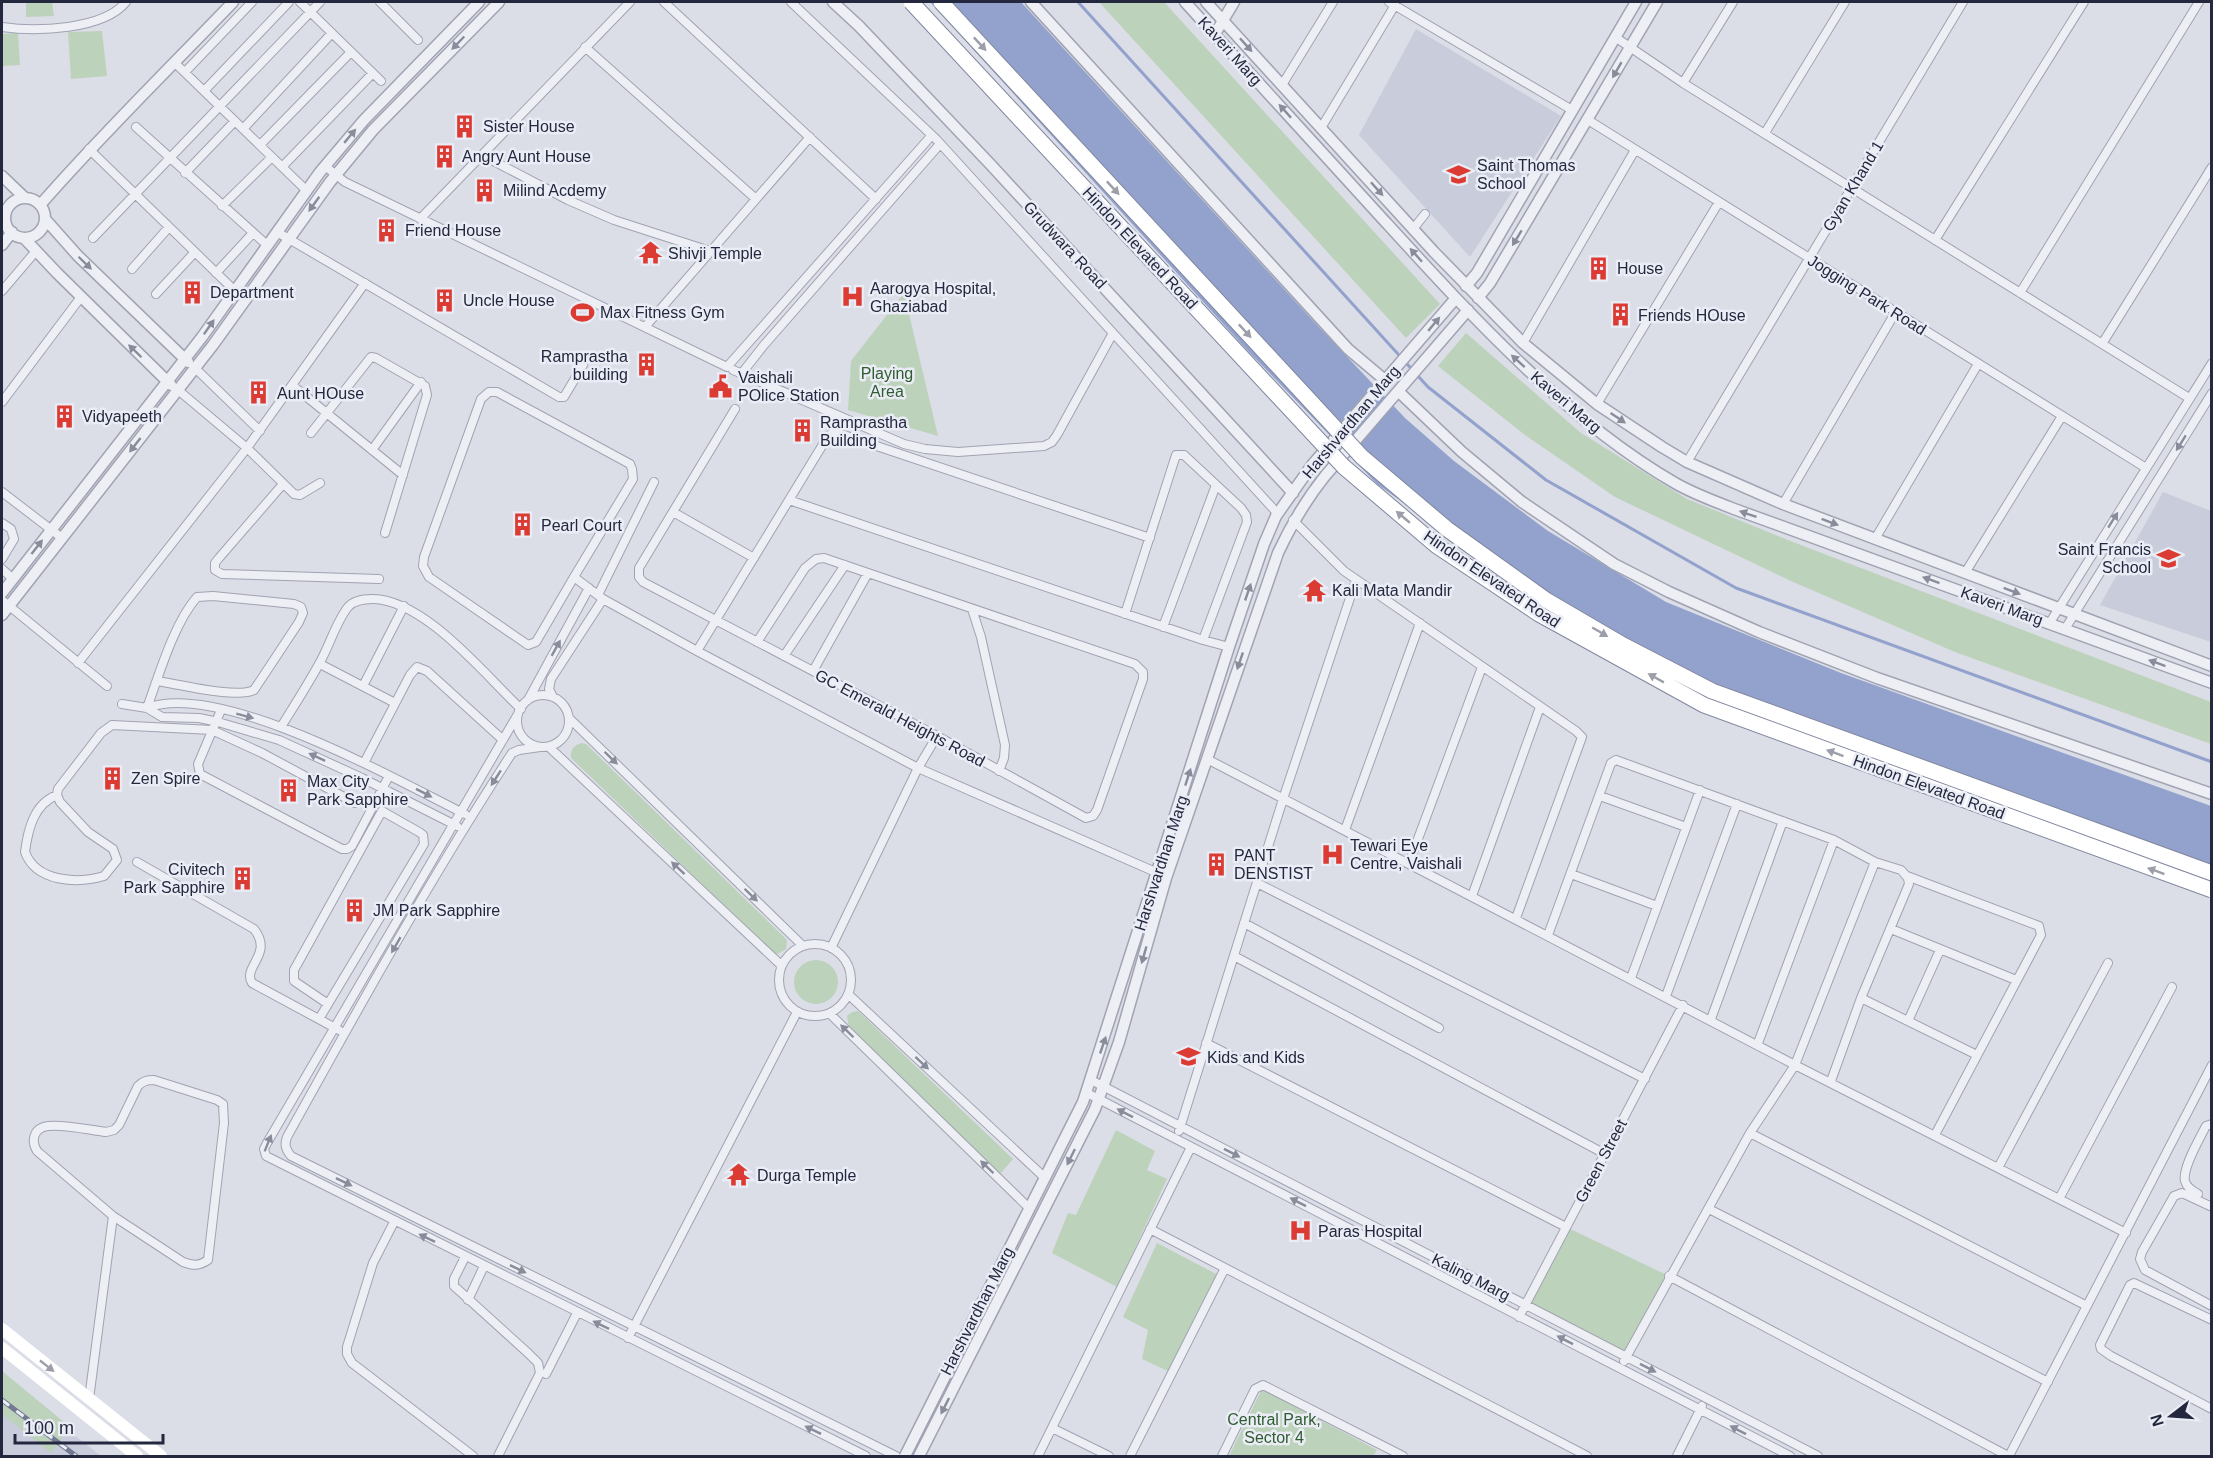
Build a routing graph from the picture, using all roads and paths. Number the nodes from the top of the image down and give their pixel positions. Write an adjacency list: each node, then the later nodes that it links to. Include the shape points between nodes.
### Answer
1 (126, 2): 32 (street, via 119,10 92,23)
2 (233, 2): 40 (street)
3 (252, 2): 41 (street)
4 (289, 2): 46 (street)
5 (300, 2): 29 (street)
6 (320, 2): 29 (street)
7 (380, 2): 36 (street)
8 (479, 2): 65 (street, one-way to 8, via 364,120)
9 (499, 2): 68 (street, one-way to 68, via 373,130)
10 (630, 2): 37 (street)
11 (664, 2): 56 (street)
12 (791, 2): 55 (street)
13 (833, 2): 145 (street, Grudwara Road, via 991,165)
14 (911, 2): 240 (highway, Hindon Elevated Road, one-way to 14, bridge, via 1704,705 1539,614 1437,546 1344,467)
15 (941, 2): 235 (highway, Hindon Elevated Road, one-way to 235, bridge, via 1362,457 1447,529 1546,600 1712,691)
16 (1031, 2): 122 (street, via 1348,349)
17 (1185, 2): 30 (street, Kaveri Marg)
18 (1208, 2): 30 (street); 31 (street, Kaveri Marg)
19 (1234, 2): 31 (street)
20 (1333, 2): 45 (street)
21 (1636, 2): 35 (street)
22 (1657, 2): 38 (street)
23 (1733, 2): 44 (street)
24 (1845, 2): 54 (street)
25 (1963, 2): 70 (street, Gyan Khand 1)
26 (2084, 2): 91 (street)
27 (2199, 2): 104 (street)
28 (1392, 3): 48 (street); 52 (street)
29 (310, 12): 33 (street); 47 (street)
30 (1200, 18): 34 (street, Kaveri Marg)
31 (1223, 20): 34 (street); 45 (street, Kaveri Marg, one-way to 45)
32 (2, 27)
33 (332, 33): 39 (street); 53 (street)
34 (1215, 34): 107 (street, Kaveri Marg, one-way to 34)
35 (1615, 38): 38 (street); 48 (street)
36 (418, 40)
37 (585, 47): 61 (street); 74 (street)
38 (1630, 48): 44 (street); 49 (street, one-way to 49)
39 (351, 52): 42 (street); 58 (street)
40 (175, 63): 41 (street); 59 (street)
41 (184, 72): 46 (street)
42 (372, 74): 43 (street); 64 (street)
43 (381, 81)
44 (1683, 83): 54 (street)
45 (1282, 85): 52 (street, Kaveri Marg)
46 (204, 91): 47 (street)
47 (219, 106): 50 (street); 63 (street)
48 (1572, 111): 101 (street)
49 (1588, 120): 60 (street, Jogging Park Road); 108 (street, one-way to 108)
50 (236, 122): 53 (street); 67 (street)
51 (135, 127): 63 (street)
52 (1321, 128): 84 (street, Kaveri Marg, one-way to 84)
53 (243, 129): 58 (street)
54 (1765, 133): 70 (street)
55 (932, 135): 57 (street); 75 (street)
56 (810, 137): 74 (street); 75 (street)
57 (940, 144): 112 (street); 112 (street, via 738,371 904,444 958,452 1036,447 1052,442 1057,435)
58 (260, 145): 62 (street)
59 (89, 149): 72 (street); 77 (street)
60 (1635, 150): 76 (street, Jogging Park Road); 113 (street)
61 (482, 155): 81 (street); 95 (street, via 614,220)
62 (272, 157): 64 (street); 78 (street)
63 (169, 158): 67 (street); 72 (street)
64 (282, 166): 71 (street)
65 (325, 166): 68 (street); 71 (street)
66 (2211, 167): 114 (street)
67 (185, 173): 78 (street)
68 (336, 175): 81 (street); 90 (street, one-way to 90)
69 (2, 176): 73 (street)
70 (1851, 188): 91 (street); 97 (street, Gyan Khand 1)
71 (307, 191): 86 (street)
72 (135, 194): 83 (street); 89 (street)
73 (24, 197): 77 (street); 80 (street, via 8,206)
74 (756, 199): 95 (street)
75 (876, 199): 111 (street, via 727,367)
76 (1719, 202): 97 (street, Jogging Park Road); 129 (street)
77 (41, 204): 82 (street)
78 (222, 206): 87 (street)
79 (1425, 214): 84 (street)
80 (4, 217): 85 (street)
81 (420, 219): 111 (street)
82 (46, 220): 88 (street, via 36,235); 115 (street, one-way to 115)
83 (170, 227): 96 (street); 98 (street)
84 (1413, 228): 101 (street, Kaveri Marg)
85 (12, 232): 88 (street); 92 (street)
86 (277, 232): 90 (street); 93 (street)
87 (253, 233): 93 (street); 99 (street)
88 (24, 238): 94 (street)
89 (93, 238)
90 (289, 239): 100 (street); 119 (street)
91 (1935, 240): 104 (street)
92 (2, 245)
93 (267, 245): 103 (street)
94 (36, 250): 102 (street); 106 (street)
95 (710, 251): 111 (street)
96 (195, 252): 99 (street); 105 (street)
97 (1809, 259): 110 (street, Jogging Park Road); 137 (street, Gyan Khand 1)
98 (132, 269)
99 (216, 273): 103 (street)
100 (365, 283): 118 (street, via 559,397 564,397); 123 (street)
101 (1466, 286): 108 (street, Kaveri Marg)
102 (2, 291)
103 (235, 291): 115 (street, one-way to 103)
104 (2020, 293): 114 (street)
105 (156, 294)
106 (81, 297): 120 (street, one-way to 106); 128 (street)
107 (1456, 298): 109 (street, Kaveri Marg); 122 (street, Harshvardhan Marg, one-way to 107)
108 (1478, 298): 113 (street, Kaveri Marg)
109 (1468, 310): 126 (street, Harshvardhan Marg); 179 (street, Kaveri Marg, one-way to 109, via 1737,510 1675,483 1583,418 1514,358)
110 (1895, 313): 116 (street, Jogging Park Road); 147 (street)
111 (645, 327)
112 (1113, 333): 149 (street)
113 (1523, 343): 129 (street, Kaveri Marg)
114 (2102, 344): 127 (street)
115 (184, 358): 119 (street); 120 (street)
116 (1978, 364): 132 (street, Jogging Park Road); 156 (street)
117 (2211, 364): 127 (street)
118 (583, 365)
119 (195, 368): 124 (street); 133 (street)
120 (166, 381): 124 (street); 152 (street)
121 (421, 382): 131 (street, via 371,357); 136 (street); 139 (street, via 427,395)
122 (1384, 383): 145 (street, Harshvardhan Marg, bridge, via 1312,465)
123 (292, 385): 131 (street); 133 (street)
124 (178, 390): 135 (street); 154 (street, one-way to 154)
125 (2211, 393): 176 (street, one-way to 176)
126 (1396, 395): 150 (street, Harshvardhan Marg, bridge, via 1325,476); 218 (street, via 1522,502 1614,564 1669,592 1877,678)
127 (2189, 398): 138 (street)
128 (2, 402)
129 (1597, 404): 137 (street, Kaveri Marg, one-way to 137)
130 (735, 409): 148 (street, GC Emerald Heights Road)
131 (327, 413): 134 (street); 136 (street)
132 (2062, 416): 138 (street, Jogging Park Road); 162 (street)
133 (260, 431): 135 (street)
134 (310, 433)
135 (247, 448): 142 (street); 187 (street)
136 (372, 450): 139 (street)
137 (1687, 462): 147 (street, Kaveri Marg)
138 (2146, 468): 173 (street, one-way to 138)
139 (403, 475): 153 (street)
140 (654, 482): 169 (street)
141 (320, 483): 142 (street, via 296,496)
142 (283, 484): 165 (street, via 215,563 215,570 222,574)
143 (1216, 485): 155 (street, via 1184,455 1176,455); 180 (street); 182 (street, via 1241,508 1247,522)
144 (2, 492): 152 (street)
145 (1293, 493): 149 (street, Harshvardhan Marg)
146 (789, 500): 155 (street, via 828,436 840,432); 157 (street); 174 (street)
147 (1783, 504): 156 (street, Kaveri Marg, one-way to 156)
148 (673, 512): 157 (street); 177 (street, GC Emerald Heights Road, via 639,568 639,577)
149 (1278, 514): 184 (street, Harshvardhan Marg, one-way to 149)
150 (1293, 520): 166 (street); 211 (street, Harshvardhan Marg, one-way to 211)
151 (2, 523): 158 (street, via 11,529 14,539)
152 (51, 530): 154 (street); 164 (street, one-way to 152)
153 (385, 533)
154 (62, 538): 170 (street)
155 (1150, 538): 174 (street)
156 (1875, 539): 162 (street, Kaveri Marg)
157 (754, 558): 177 (street)
158 (2, 559)
159 (845, 565): 161 (street); 183 (street, via 824,558 810,562); 186 (street)
160 (2, 569): 164 (street)
161 (868, 573): 172 (street); 191 (street)
162 (1965, 573): 173 (street, Kaveri Marg, one-way to 173)
163 (574, 577): 163 (street, via 536,642 528,645 425,572 424,557 481,399 489,392 496,392 630,464 633,479); 167 (street)
164 (13, 579): 168 (street)
165 (379, 579)
166 (1356, 580): 178 (street); 221 (street)
167 (589, 588): 169 (street); 197 (street, one-way to 167)
168 (2, 593)
169 (601, 597): 185 (street); 196 (street, via 551,679 549,689)
170 (5, 603): 175 (street); 187 (street)
171 (404, 606): 188 (street, via 385,600 353,603); 195 (street); 203 (street, via 438,630)
172 (972, 609): 214 (street, GC Emerald Heights Road, via 1005,745); 214 (street, via 1135,664 1143,672 1093,816 1080,816)
173 (2058, 609): 176 (street, Kaveri Marg); 179 (street)
174 (1125, 614): 180 (street)
175 (2, 615)
176 (2074, 615): 181 (street); 189 (street, Kaveri Marg)
177 (716, 620): 183 (street, GC Emerald Heights Road); 185 (street)
178 (1420, 623): 190 (street); 230 (street)
179 (2049, 624): 181 (street, Kaveri Marg)
180 (1163, 627): 182 (street)
181 (2065, 629): 193 (street, Kaveri Marg, one-way to 181)
182 (1203, 640): 184 (street)
183 (757, 642): 186 (street, GC Emerald Heights Road)
184 (1230, 647): 237 (street, Harshvardhan Marg, one-way to 184)
185 (697, 651): 213 (street)
186 (784, 656): 191 (street, GC Emerald Heights Road)
187 (78, 663): 194 (street)
188 (320, 664): 195 (street); 206 (street)
189 (2211, 666)
190 (1482, 667): 200 (street); 234 (street)
191 (813, 671): 208 (street, GC Emerald Heights Road)
192 (157, 681): 192 (street, via 232,693 254,690 299,622 301,607 197,597 184,615); 201 (street)
193 (2211, 684)
194 (107, 686)
195 (363, 686): 198 (street)
196 (553, 697): 197 (street, via 535,696); 204 (street, via 564,705)
197 (528, 700): 203 (street)
198 (395, 703): 209 (street, via 414,669 421,668); 212 (street)
199 (122, 704): 201 (street)
200 (1540, 707): 241 (street); 243 (street, via 1580,734 1582,741)
201 (147, 708): 202 (street, via 161,703); 205 (street, via 162,717)
202 (221, 710): 205 (street); 206 (street, one-way to 206)
203 (519, 711): 209 (street); 210 (street, via 517,721 522,736)
204 (569, 718): 210 (street, via 564,738); 247 (street, one-way to 247)
205 (216, 721): 207 (street); 216 (street, one-way to 205, via 279,740)
206 (281, 727): 212 (street)
207 (212, 730): 216 (street, via 198,764 200,774 342,849 352,846); 219 (street, via 107,727); 222 (street)
208 (937, 736): 213 (street); 214 (street, GC Emerald Heights Road)
209 (503, 740): 224 (street)
210 (545, 747): 225 (street, one-way to 225, via 512,753); 252 (street, one-way to 210)
211 (1207, 759): 221 (street); 237 (street, Harshvardhan Marg)
212 (364, 763): 215 (street)
213 (918, 768): 237 (street); 248 (street)
214 (999, 771)
215 (389, 776): 216 (street); 224 (street, one-way to 224)
216 (382, 788): 227 (street)
217 (1700, 790): 220 (street, via 1616,760 1611,763); 223 (street); 228 (street)
218 (2211, 794)
219 (57, 795): 219 (street, via 88,832 116,854 117,860 104,876 67,880 40,871 28,861 25,852 33,819 42,802)
220 (1600, 796): 228 (street); 236 (street)
221 (1283, 799): 230 (street); 239 (street)
222 (355, 803)
223 (1737, 804): 226 (street); 257 (street)
224 (461, 812): 225 (street); 227 (street)
225 (471, 817): 229 (street)
226 (1783, 821): 231 (street); 263 (street)
227 (453, 824): 229 (street); 266 (street)
228 (1686, 827): 242 (street)
229 (463, 829): 268 (street, one-way to 268)
230 (1345, 830): 234 (street)
231 (1834, 840): 233 (street); 270 (street)
232 (137, 862): 264 (street, via 254,929 261,950 249,980)
233 (1875, 862): 238 (street, via 1901,870); 272 (street)
234 (1409, 863): 241 (street)
235 (2211, 873)
236 (1571, 874): 242 (street); 246 (street)
237 (1162, 875): 275 (street, Harshvardhan Marg, one-way to 237); 277 (street, Harshvardhan Marg, one-way to 277, via 1119,1042)
238 (1907, 876): 245 (street, via 1909,884); 254 (street, via 2039,926 2041,935)
239 (1257, 883): 244 (street); 274 (street)
240 (2211, 890)
241 (1472, 896): 243 (street)
242 (1657, 906): 253 (street)
243 (1516, 918): 246 (street)
244 (1244, 923): 250 (street); 267 (street)
245 (1891, 929): 249 (street); 258 (street)
246 (1548, 935): 253 (street)
247 (803, 946): 248 (street, via 820,944); 252 (street)
248 (831, 948): 256 (street, via 848,965)
249 (1941, 950): 254 (street); 265 (street)
250 (1234, 956): 269 (street); 286 (street)
251 (2108, 963): 287 (street)
252 (781, 965): 261 (street, via 780,992)
253 (1631, 978): 257 (street)
254 (2016, 981): 271 (street)
255 (2172, 987): 290 (street)
256 (848, 994): 262 (street); 288 (street, one-way to 288)
257 (1666, 996): 260 (street)
258 (1861, 998): 265 (street); 276 (street)
259 (328, 1004): 259 (street, via 294,981 294,970 382,812 423,835 424,844); 264 (street)
260 (1683, 1005): 263 (street); 274 (street, Green Street)
261 (797, 1012): 262 (street, via 816,1017); 314 (street)
262 (830, 1014): 294 (street, one-way to 262)
263 (1711, 1019): 270 (street)
264 (319, 1020): 266 (street)
265 (1908, 1021): 271 (street)
266 (335, 1027): 268 (street); 296 (street, one-way to 266, via 270,1160 264,1153)
267 (1439, 1028)
268 (345, 1033): 291 (street, one-way to 291, via 285,1144 291,1156)
269 (1206, 1043): 281 (street); 300 (street)
270 (1758, 1043): 272 (street)
271 (1977, 1055): 283 (street)
272 (1795, 1065): 276 (street); 282 (street)
273 (2211, 1065): 302 (street)
274 (1645, 1079): 286 (street, Green Street)
275 (1091, 1080): 277 (street, Kaling Marg); 278 (street, Harshvardhan Marg)
276 (1831, 1081): 283 (street)
277 (1103, 1087): 279 (street, Harshvardhan Marg); 281 (street, Kaling Marg)
278 (1087, 1092): 279 (street, Kaling Marg); 288 (street, Harshvardhan Marg)
279 (1099, 1099): 284 (street, Kaling Marg, one-way to 279); 289 (street, Harshvardhan Marg, one-way to 289)
280 (2211, 1124): 292 (street, via 2206,1126 2184,1173 2189,1189)
281 (1180, 1126): 284 (street); 308 (street, Kaling Marg, one-way to 308)
282 (1750, 1133): 295 (street); 309 (street)
283 (1935, 1135): 287 (street)
284 (1176, 1139): 285 (street, Kaling Marg)
285 (1191, 1147): 301 (street); 312 (street, Kaling Marg, one-way to 285)
286 (1605, 1154): 300 (street, Green Street)
287 (1998, 1168): 290 (street)
288 (1044, 1177): 289 (street); 294 (street, Harshvardhan Marg)
289 (1056, 1188): 298 (street, Harshvardhan Marg)
290 (2059, 1199): 302 (street)
291 (385, 1202): 296 (street); 314 (street, one-way to 314)
292 (2211, 1202)
293 (2211, 1207): 310 (street, via 2182,1193 2174,1196 2140,1259 2145,1270)
294 (1029, 1208): 298 (street); 334 (street, Harshvardhan Marg)
295 (1709, 1209): 306 (street); 321 (street)
296 (380, 1214): 299 (street)
297 (113, 1216): 297 (street, via 38,1151 33,1144 37,1132 49,1126 114,1130 138,1086 148,1080 223,1104 208,1260 192,1266 183,1262); 323 (street)
298 (1040, 1219): 335 (street, Harshvardhan Marg, one-way to 335)
299 (394, 1222): 303 (street, one-way to 299); 330 (street, via 369,1274 347,1354 352,1363)
300 (1566, 1227): 308 (street, Green Street)
301 (1150, 1229): 305 (street); 326 (street)
302 (2126, 1233): 309 (street)
303 (465, 1257): 304 (street); 307 (street, via 453,1283)
304 (484, 1266): 307 (street); 311 (street)
305 (1225, 1268): 338 (street); 341 (street)
306 (1669, 1276): 318 (street); 345 (street)
307 (468, 1300): 331 (street, via 540,1367)
308 (1526, 1305): 312 (street, Green Street); 318 (street, Kaling Marg)
309 (2087, 1306): 321 (street)
310 (2211, 1306)
311 (577, 1313): 316 (street, one-way to 311); 320 (street)
312 (1520, 1317): 319 (street, Kaling Marg, one-way to 312)
313 (2211, 1320): 324 (street, via 2134,1282 2100,1345 2111,1356)
314 (634, 1326): 316 (street); 333 (street)
315 (2, 1329): 323 (main road, one-way to 323)
316 (628, 1338): 332 (street, one-way to 316)
317 (2, 1348): 328 (main road)
318 (1626, 1357): 319 (street); 322 (street, Kaling Marg, one-way to 322)
319 (1620, 1368): 325 (street, Kaling Marg)
320 (546, 1374)
321 (2048, 1382): 345 (street)
322 (1706, 1398): 325 (street); 327 (street, Kaling Marg)
323 (89, 1399): 329 (main road)
324 (2211, 1409)
325 (1700, 1410): 342 (street); 343 (street, Kaling Marg, one-way to 325)
326 (1052, 1428): 336 (street); 337 (street)
327 (1801, 1453): 344 (street, Kaling Marg)
328 (137, 1456)
329 (160, 1456)
330 (473, 1456)
331 (498, 1456)
332 (866, 1456)
333 (896, 1456)
334 (905, 1456)
335 (920, 1456)
336 (1038, 1456)
337 (1109, 1456)
338 (1130, 1456)
339 (1222, 1456): 340 (street, via 1255,1389 1263,1386)
340 (1403, 1456)
341 (1584, 1456)
342 (1677, 1456)
343 (1790, 1456)
344 (1818, 1456)
345 (2009, 1456)

